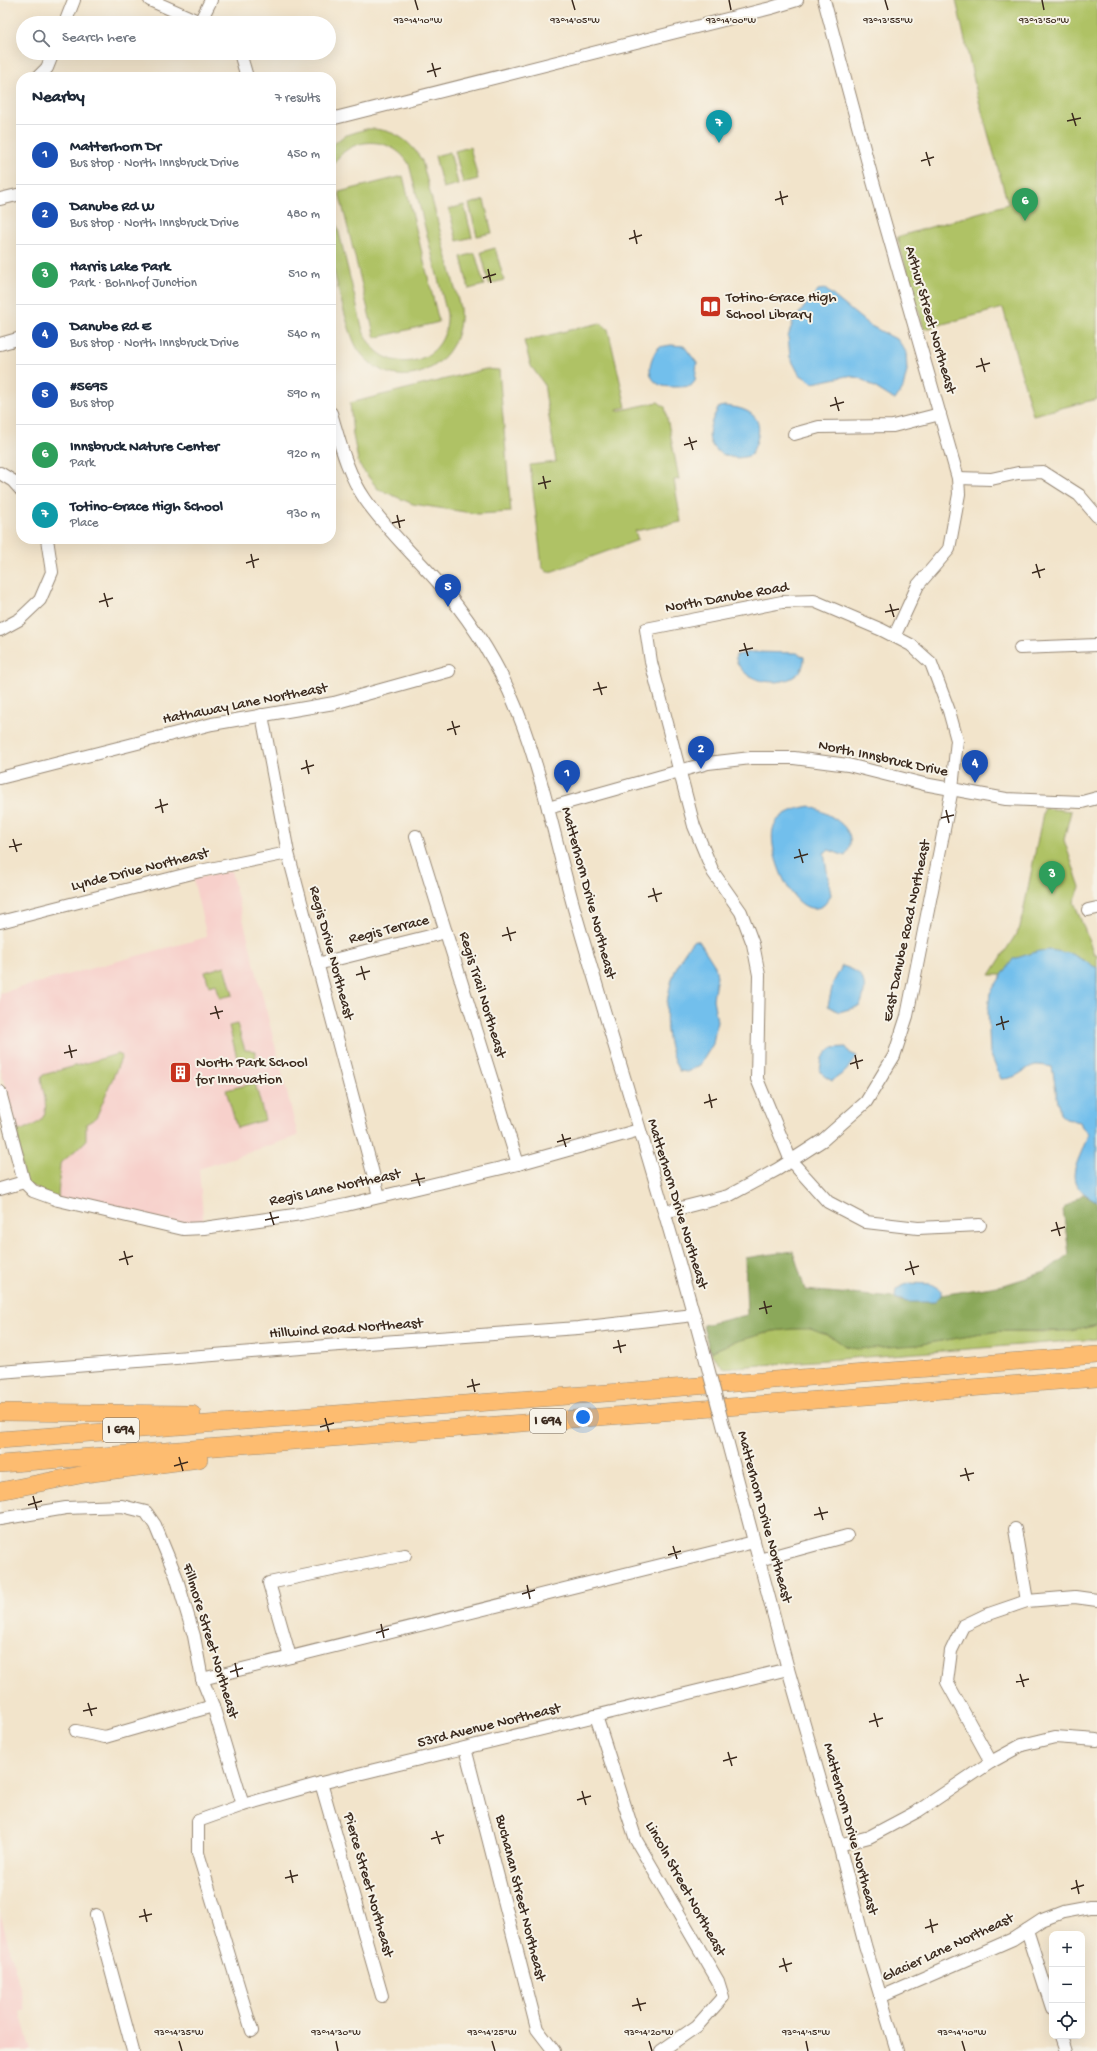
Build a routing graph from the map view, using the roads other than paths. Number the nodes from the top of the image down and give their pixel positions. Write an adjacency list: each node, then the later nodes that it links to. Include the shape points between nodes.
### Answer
1 (74, 0): 6 (street)
2 (150, 0): 7 (street)
3 (211, 0): 8 (street)
4 (796, 0): 13 (street, via 496,79)
5 (824, 0): 18 (street, Arthur Street Northeast)
6 (68, 16)
7 (185, 16)
8 (204, 16)
9 (50, 60): 11 (street)
10 (242, 60): 12 (street)
11 (43, 72)
12 (246, 72)
13 (336, 118)
14 (16, 195): 15 (street)
15 (0, 199)
16 (16, 339): 17 (street)
17 (0, 344)
18 (940, 414): 20 (street, via 893,426 819,427); 22 (street, Arthur Street Northeast)
19 (336, 430): 36 (street, Matterhorn Drive Northeast, via 347,466 364,499 461,610 497,665 523,722)
20 (794, 434)
21 (0, 473): 23 (street)
22 (958, 478): 24 (street, via 991,479 1018,473 1043,472 1079,495); 27 (street, Arthur Street Northeast, via 959,494 949,549 918,585)
23 (16, 485)
24 (1097, 516)
25 (48, 544): 26 (street, via 52,572 40,600 20,619)
26 (0, 630)
27 (894, 637): 32 (street, North Danube Road, via 814,601 782,602 646,629 651,662); 34 (street, North Danube Road, via 911,645 931,663 957,740)
28 (1097, 645): 29 (street)
29 (1020, 648)
30 (449, 671): 31 (street, Hathaway Lane Northeast, via 334,703)
31 (262, 715): 33 (street, Hathaway Lane Northeast, via 212,724); 38 (street, Regis Drive Northeast)
32 (680, 772): 34 (street, North Innsbruck Drive, via 708,763 730,760 794,758 848,765); 36 (street, North Innsbruck Drive); 44 (street, via 694,826 713,872 741,912 753,944 759,975 756,1079)
33 (0, 778)
34 (952, 789): 35 (street, North Innsbruck Drive, via 1006,799 1082,802); 44 (street, East Danube Road Northeast, via 907,1016 894,1056 866,1102 823,1140)
35 (1097, 798)
36 (548, 808): 43 (street, Matterhorn Drive Northeast, via 567,886)
37 (416, 836): 40 (street, Regis Trail Northeast)
38 (288, 852): 39 (street, Lynde Drive Northeast, via 200,871); 41 (street, Regis Drive Northeast)
39 (0, 922)
40 (446, 932): 41 (street, Regis Terrace); 45 (street, Regis Trail Northeast)
41 (317, 964): 48 (street, Regis Drive Northeast)
42 (0, 1092): 46 (street)
43 (638, 1130): 45 (street, Regis Lane Northeast); 49 (street, Matterhorn Drive Northeast)
44 (791, 1161): 49 (street, East Danube Road Northeast, via 728,1196); 50 (street, via 828,1202 866,1222 918,1228)
45 (518, 1164): 48 (street, Regis Lane Northeast)
46 (24, 1182): 47 (street); 48 (street, Regis Lane Northeast, via 33,1190 58,1200 183,1229 301,1214)
47 (0, 1189)
48 (379, 1196)
49 (665, 1212): 51 (street, Matterhorn Drive Northeast)
50 (980, 1225)
51 (694, 1315): 53 (street, Hillwind Road Northeast, via 578,1328); 64 (street, Matterhorn Drive Northeast, bridge)
52 (1097, 1355): 56 (highway, I 694)
53 (0, 1372)
54 (1097, 1378): 57 (highway, I 694)
55 (0, 1412): 56 (highway, via 198,1414)
56 (241, 1420): 58 (highway, I 694)
57 (522, 1423): 59 (highway, I 694); 60 (highway, via 130,1467 42,1481)
58 (0, 1440)
59 (0, 1464)
60 (0, 1491)
61 (0, 1519): 71 (street, Fillmore Street Northeast, via 66,1508 122,1506 146,1512 176,1576 194,1636)
62 (1015, 1529): 68 (street)
63 (847, 1536): 66 (street)
64 (754, 1542): 66 (street, Matterhorn Drive Northeast); 69 (street)
65 (405, 1555): 69 (street, via 269,1583)
66 (759, 1560): 70 (street, Matterhorn Drive Northeast)
67 (1097, 1600): 68 (street, via 1075,1597)
68 (1027, 1601): 77 (street, via 962,1626 951,1651 947,1682)
69 (290, 1658): 71 (street)
70 (788, 1669): 73 (street, 53rd Avenue Northeast); 80 (street, Matterhorn Drive Northeast)
71 (202, 1679): 72 (street, Fillmore Street Northeast)
72 (213, 1706): 74 (street, via 105,1736); 79 (street, Fillmore Street Northeast)
73 (596, 1716): 76 (street, 53rd Avenue Northeast); 91 (street, Lincoln Street Northeast, via 636,1840 718,1981 723,1997 697,2026)
74 (76, 1731)
75 (1097, 1740): 77 (street, via 1055,1737 1022,1745)
76 (465, 1748): 78 (street, 53rd Avenue Northeast); 90 (street, Buchanan Street Northeast, via 537,2029)
77 (991, 1762): 80 (street, via 918,1811 869,1838)
78 (321, 1783): 79 (street, 53rd Avenue Northeast); 84 (street, Pierce Street Northeast)
79 (243, 1805): 87 (street, 53rd Avenue Northeast, via 198,1820 198,1853)
80 (839, 1846): 85 (street, Matterhorn Drive Northeast)
81 (1097, 1907): 83 (street, Glacier Lane Northeast, via 1063,1912 1042,1920)
82 (96, 1915): 89 (street)
83 (1027, 1930): 85 (street, Glacier Lane Northeast, via 1013,1939); 86 (street)
84 (382, 1996)
85 (880, 1997): 92 (street, Matterhorn Drive Northeast)
86 (1050, 2003)
87 (252, 2030)
88 (1062, 2039): 93 (street)
89 (133, 2051)
90 (554, 2051)
91 (661, 2051)
92 (896, 2051)
93 (1066, 2051)

